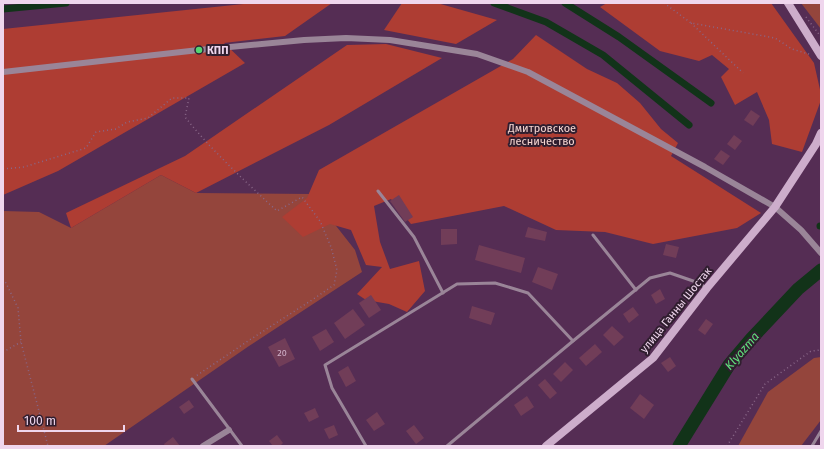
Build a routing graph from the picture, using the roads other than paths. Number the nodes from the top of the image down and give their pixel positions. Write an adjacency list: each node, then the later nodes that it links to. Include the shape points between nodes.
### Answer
1 (788, 3): 2 (main road)
2 (819, 56)
3 (3, 72): 6 (street, via 304,40 346,38 390,40 477,54 528,72)
4 (821, 133): 6 (main road, улица Ганны Шостак)
5 (378, 192): 11 (lane, via 414,237)
6 (775, 207): 8 (street, via 801,230); 9 (main road, улица Ганны Шостак)
7 (594, 235): 10 (lane)
8 (821, 253)
9 (708, 288): 10 (lane, via 670,273 650,278); 20 (main road, улица Ганны Шостак, via 653,358)
10 (636, 290): 12 (lane)
11 (443, 293): 12 (lane, via 457,284 494,283 528,294); 18 (lane, via 325,365 332,388)
12 (572, 341): 19 (lane)
13 (192, 379): 14 (lane)
14 (229, 430): 16 (street); 17 (lane)
15 (821, 431): 21 (lane)
16 (203, 446)
17 (242, 446)
18 (366, 446)
19 (447, 446)
20 (546, 446)
21 (812, 446)

